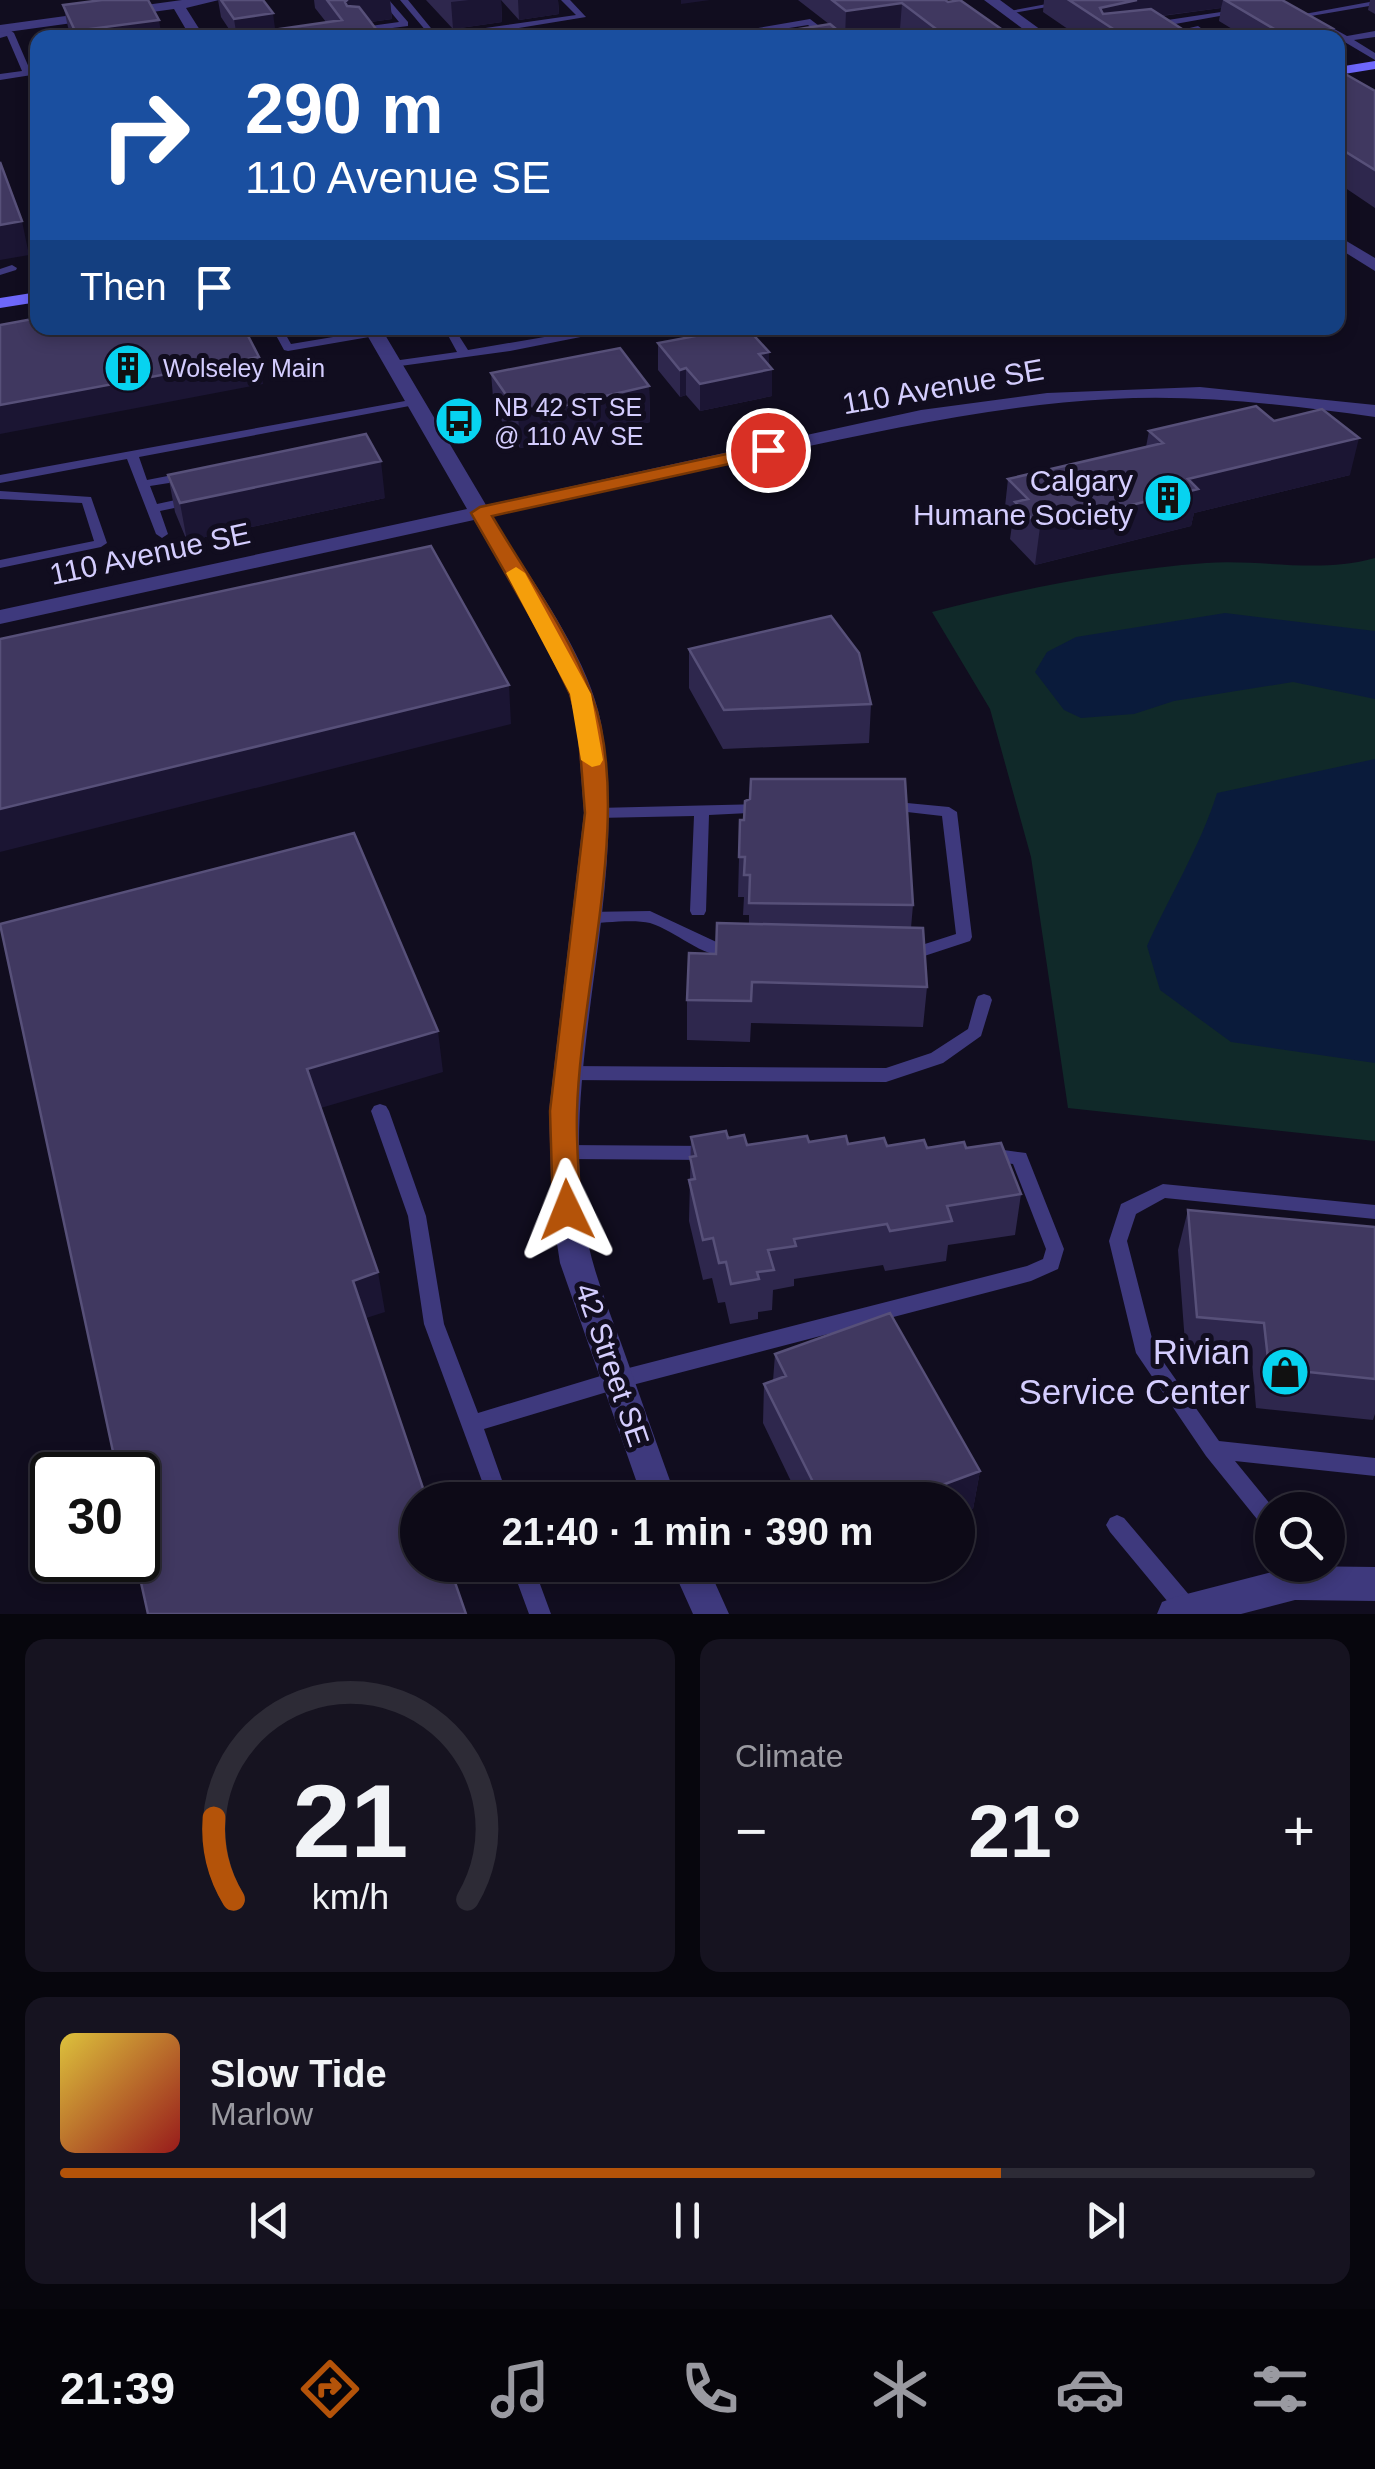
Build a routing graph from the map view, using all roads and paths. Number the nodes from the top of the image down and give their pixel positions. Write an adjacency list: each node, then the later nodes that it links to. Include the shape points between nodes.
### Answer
1 (212, 0): 8 (street)
2 (385, 0): 14 (lane, via 405,24)
3 (404, 0): 15 (lane)
4 (566, 0): 12 (lane, via 582,17)
5 (991, 0): 10 (street)
6 (1084, 0): 10 (lane)
7 (1232, 0): 20 (lane, via 1249,10 1161,24)
8 (179, 3): 13 (street); 22 (street)
9 (1375, 3): 21 (lane, via 1303,15)
10 (1008, 12): 19 (street)
11 (504, 13): 12 (lane)
12 (516, 26): 16 (lane)
13 (194, 30)
14 (368, 30)
15 (428, 30)
16 (479, 30)
17 (757, 30): 18 (lane, via 810,22)
18 (820, 30)
19 (1034, 30)
20 (1162, 30)
21 (1329, 30)
22 (0, 32): 27 (lane, via 10,33)
23 (1375, 34): 24 (lane)
24 (1346, 40): 25 (lane)
25 (1375, 56)
26 (1375, 65): 28 (street)
27 (30, 68)
28 (1345, 70)
29 (30, 72): 30 (lane)
30 (0, 76)
31 (1345, 246): 32 (street)
32 (1375, 266)
33 (0, 303): 34 (street)
34 (30, 303)
35 (281, 335): 36 (lane, via 288,348)
36 (349, 335)
37 (376, 335): 41 (street, 42 Street SE)
38 (452, 335): 40 (lane)
39 (576, 335): 40 (lane)
40 (463, 352): 41 (lane)
41 (393, 364): 42 (street, 42 Street SE)
42 (416, 402): 44 (lane); 53 (street, 42 Street SE)
43 (1375, 411): 53 (street, 110 Avenue SE, via 1173,392 1045,398 921,416)
44 (335, 417): 45 (lane); 46 (lane)
45 (342, 431)
46 (132, 455): 48 (lane); 49 (lane)
47 (199, 474): 49 (lane)
48 (0, 479)
49 (143, 484): 52 (lane)
50 (0, 495): 55 (lane, via 87,500 101,543)
51 (209, 497): 52 (lane)
52 (152, 509): 54 (lane)
53 (480, 513): 56 (street, 110 Avenue SE); 60 (street, 42 Street SE, via 581,694)
54 (162, 534)
55 (0, 564)
56 (0, 617)
57 (859, 806): 64 (lane, via 949,812 964,937)
58 (780, 808): 59 (lane)
59 (702, 810): 60 (lane); 61 (lane)
60 (596, 813): 62 (street, 42 Street SE)
61 (698, 912)
62 (585, 918): 63 (lane, via 650,917 723,952); 66 (street, 42 Street SE)
63 (760, 953)
64 (889, 956)
65 (984, 1000): 66 (lane, via 974,1032 937,1058 886,1075)
66 (567, 1074): 68 (street, 42 Street SE)
67 (380, 1111): 73 (lane, via 417,1216 434,1324)
68 (565, 1152): 69 (lane); 72 (street, 42 Street SE, via 576,1263)
69 (739, 1153)
70 (972, 1155): 72 (lane, via 1020,1158 1056,1249 1051,1264)
71 (1375, 1212): 74 (lane, via 1164,1191 1128,1209 1118,1241 1146,1352)
72 (617, 1380): 73 (lane); 77 (street, 42 Street SE)
73 (472, 1424): 76 (lane)
74 (1212, 1450): 75 (lane); 78 (lane)
75 (1375, 1467)
76 (493, 1482)
77 (654, 1482)
78 (1255, 1502)
79 (1117, 1525): 85 (lane)
80 (1345, 1580): 84 (street)
81 (528, 1582): 86 (lane)
82 (697, 1582): 87 (street)
83 (1272, 1582): 85 (street)
84 (1375, 1584)
85 (1200, 1611)
86 (540, 1614)
87 (711, 1614)

